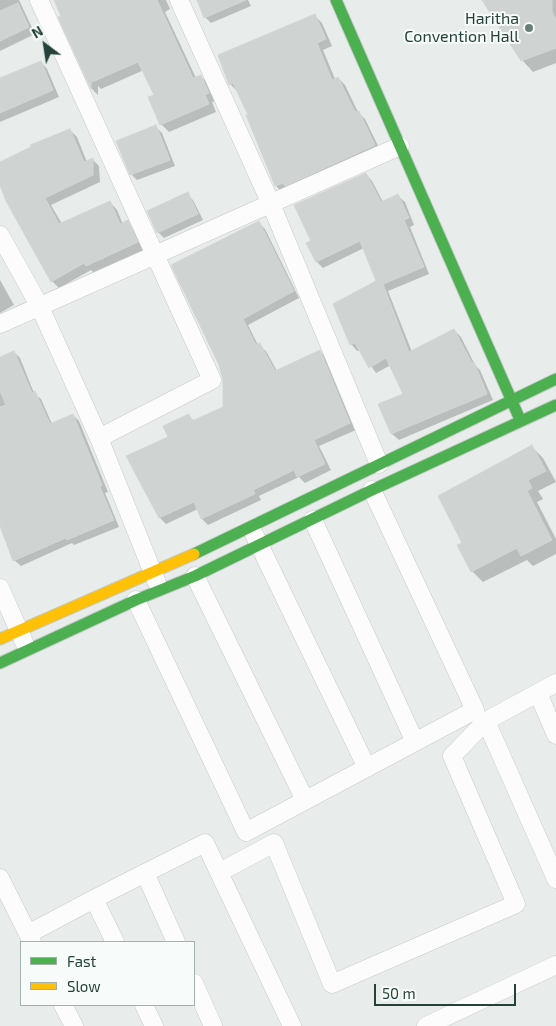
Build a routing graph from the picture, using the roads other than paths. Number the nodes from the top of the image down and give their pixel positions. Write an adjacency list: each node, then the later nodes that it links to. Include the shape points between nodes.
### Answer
1 (39, 0): 7 (street)
2 (179, 0): 5 (street)
3 (336, 0): 4 (street)
4 (400, 146): 5 (street); 11 (street)
5 (271, 204): 7 (street); 15 (street)
6 (0, 235): 8 (street)
7 (156, 256): 8 (street); 14 (street, via 212,380)
8 (39, 305): 9 (street); 14 (street)
9 (0, 324)
10 (556, 379): 11 (street)
11 (511, 400): 13 (street); 15 (street)
12 (556, 405): 13 (street)
13 (521, 422): 16 (street)
14 (98, 438): 20 (street)
15 (378, 464): 18 (street)
16 (372, 490): 17 (street); 33 (street, via 475,710)
17 (313, 520): 19 (street); 33 (street)
18 (251, 527): 19 (street); 20 (street)
19 (260, 546): 21 (street); 34 (street)
20 (153, 574): 23 (street); 25 (street)
21 (195, 576): 23 (street); 35 (street)
22 (0, 588): 25 (street)
23 (160, 591): 24 (street)
24 (136, 600): 27 (street); 35 (street, via 246,832)
25 (18, 630): 26 (street); 27 (street)
26 (0, 639)
27 (27, 650): 28 (street)
28 (0, 663)
29 (556, 683): 30 (street)
30 (538, 693): 31 (street); 32 (street)
31 (486, 721): 36 (street, via 452,756 516,904 332,984 274,843); 39 (street)
32 (556, 735)
33 (415, 742): 34 (street)
34 (367, 768): 35 (street)
35 (306, 800)
36 (220, 872): 37 (street, via 205,843); 51 (street)
37 (145, 873): 40 (street); 43 (street)
38 (0, 878): 41 (street)
39 (556, 879)
40 (94, 899): 41 (street); 42 (street)
41 (30, 938)
42 (115, 941)
43 (176, 941)
44 (556, 965): 52 (street)
45 (195, 985): 50 (street)
46 (64, 1006): 48 (street)
47 (144, 1006): 49 (street)
48 (74, 1026)
49 (154, 1026)
50 (213, 1026)
51 (292, 1026)
52 (426, 1026)

